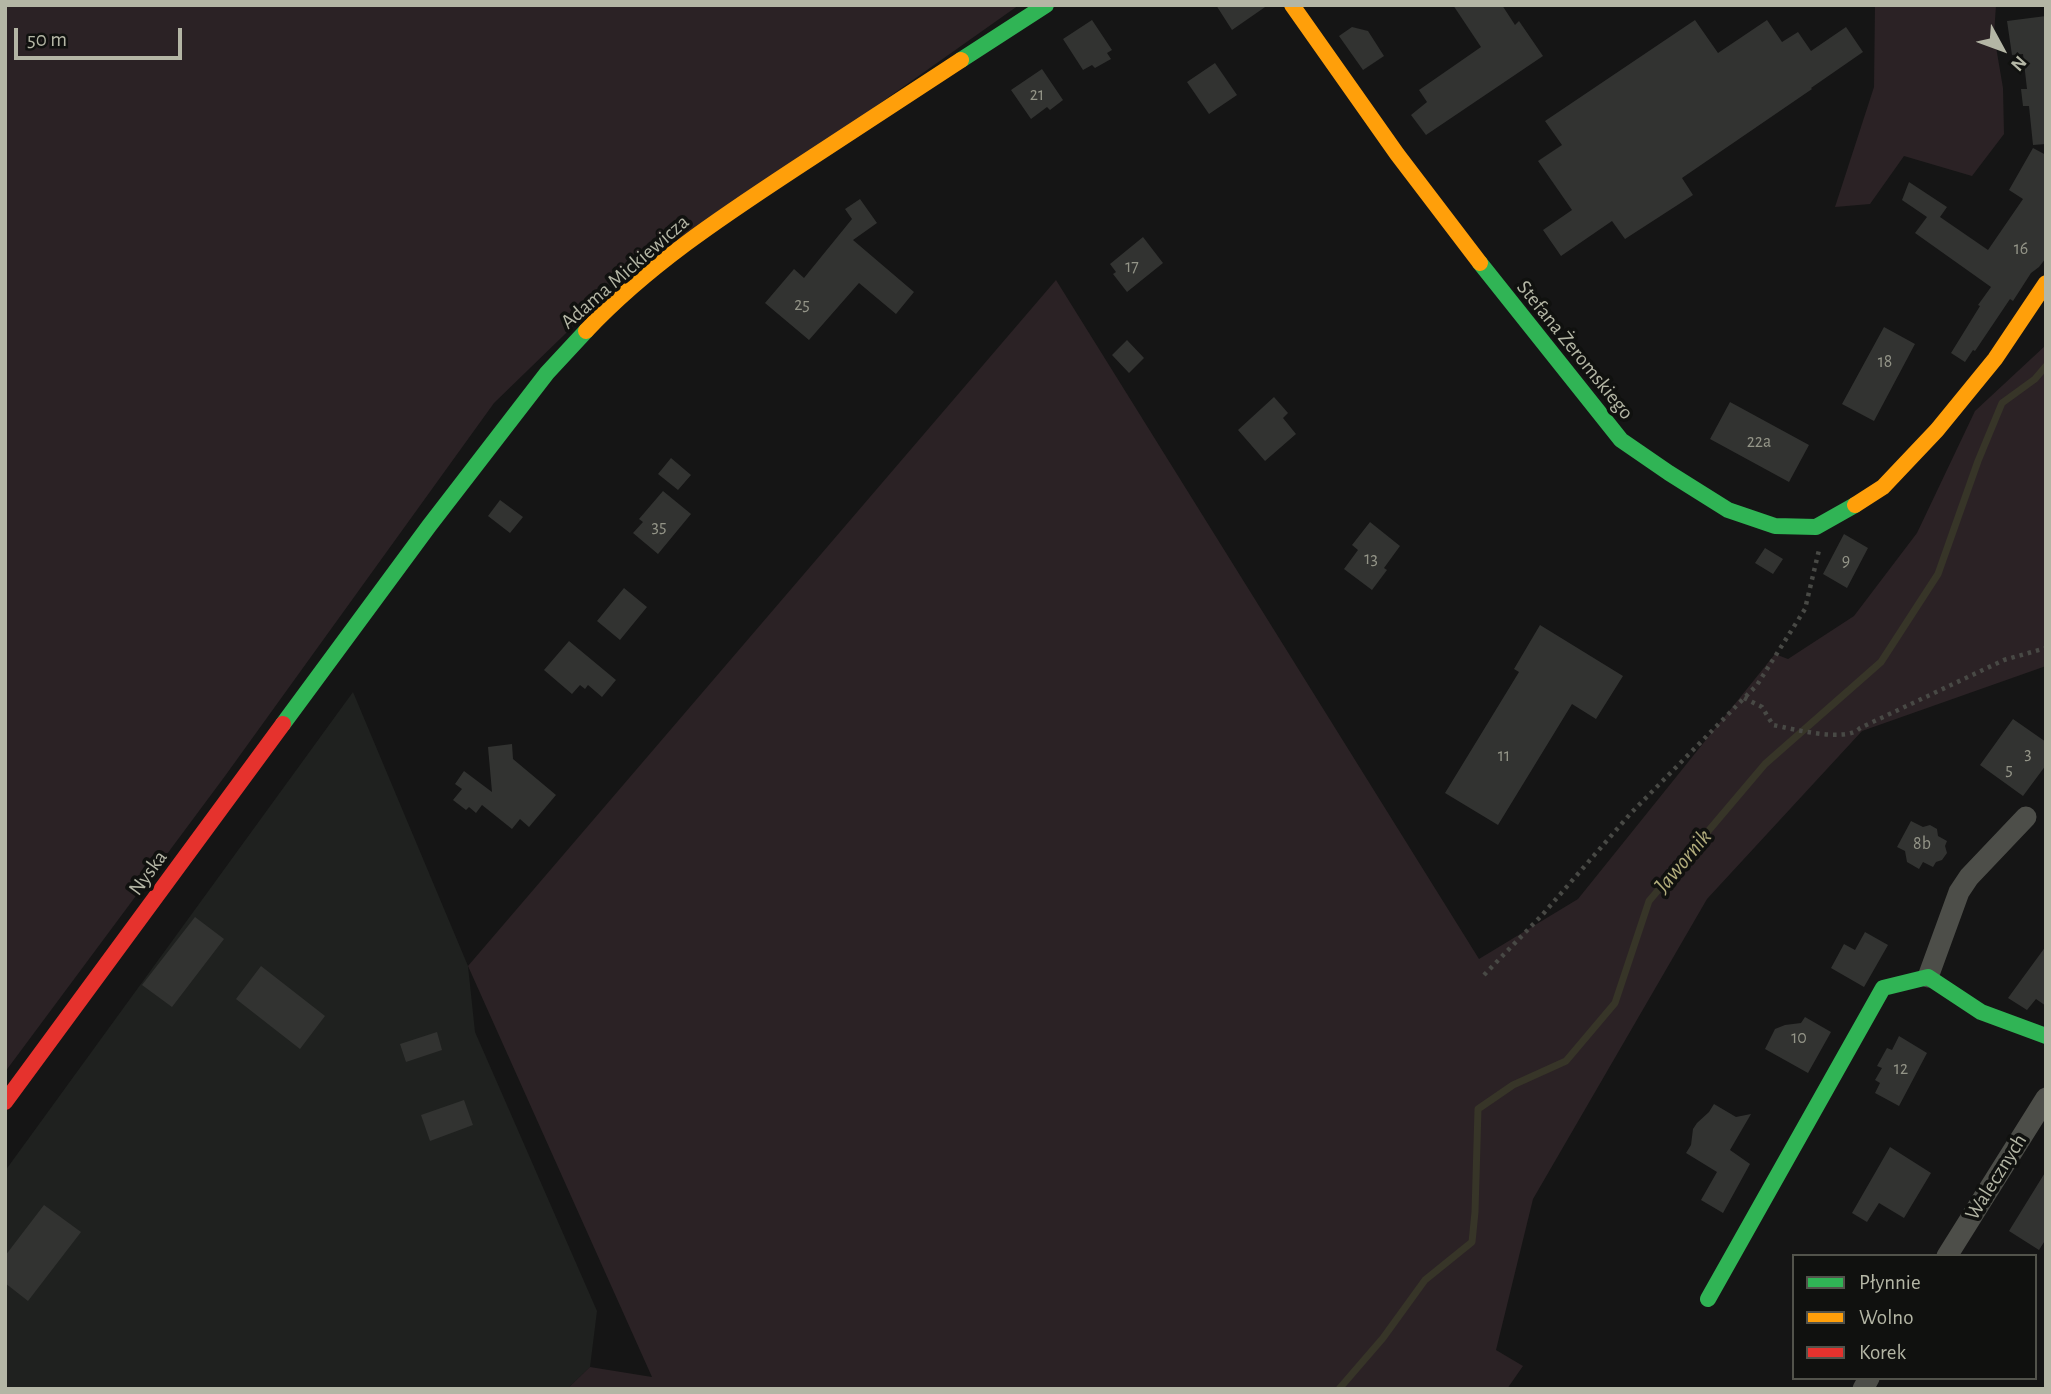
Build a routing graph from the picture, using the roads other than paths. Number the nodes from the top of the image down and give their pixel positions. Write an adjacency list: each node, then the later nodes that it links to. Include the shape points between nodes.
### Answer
1 (1046, 5): 4 (street, Adama Mickiewicza, via 719,218 604,312 515,412)
2 (1292, 5): 3 (street, Stefana Żeromskiego, via 1405,165 1621,440 1728,510 1775,526 1816,527 1883,487 1995,359)
3 (2046, 283)
4 (324, 669): 9 (street, Nyska)
5 (2026, 817): 6 (street, via 1959,892)
6 (1928, 977): 7 (street, via 1981,1012); 11 (street, via 1883,988)
7 (2046, 1036)
8 (2046, 1098): 10 (street, Walecznych)
9 (5, 1102)
10 (1948, 1254)
11 (1708, 1299)

